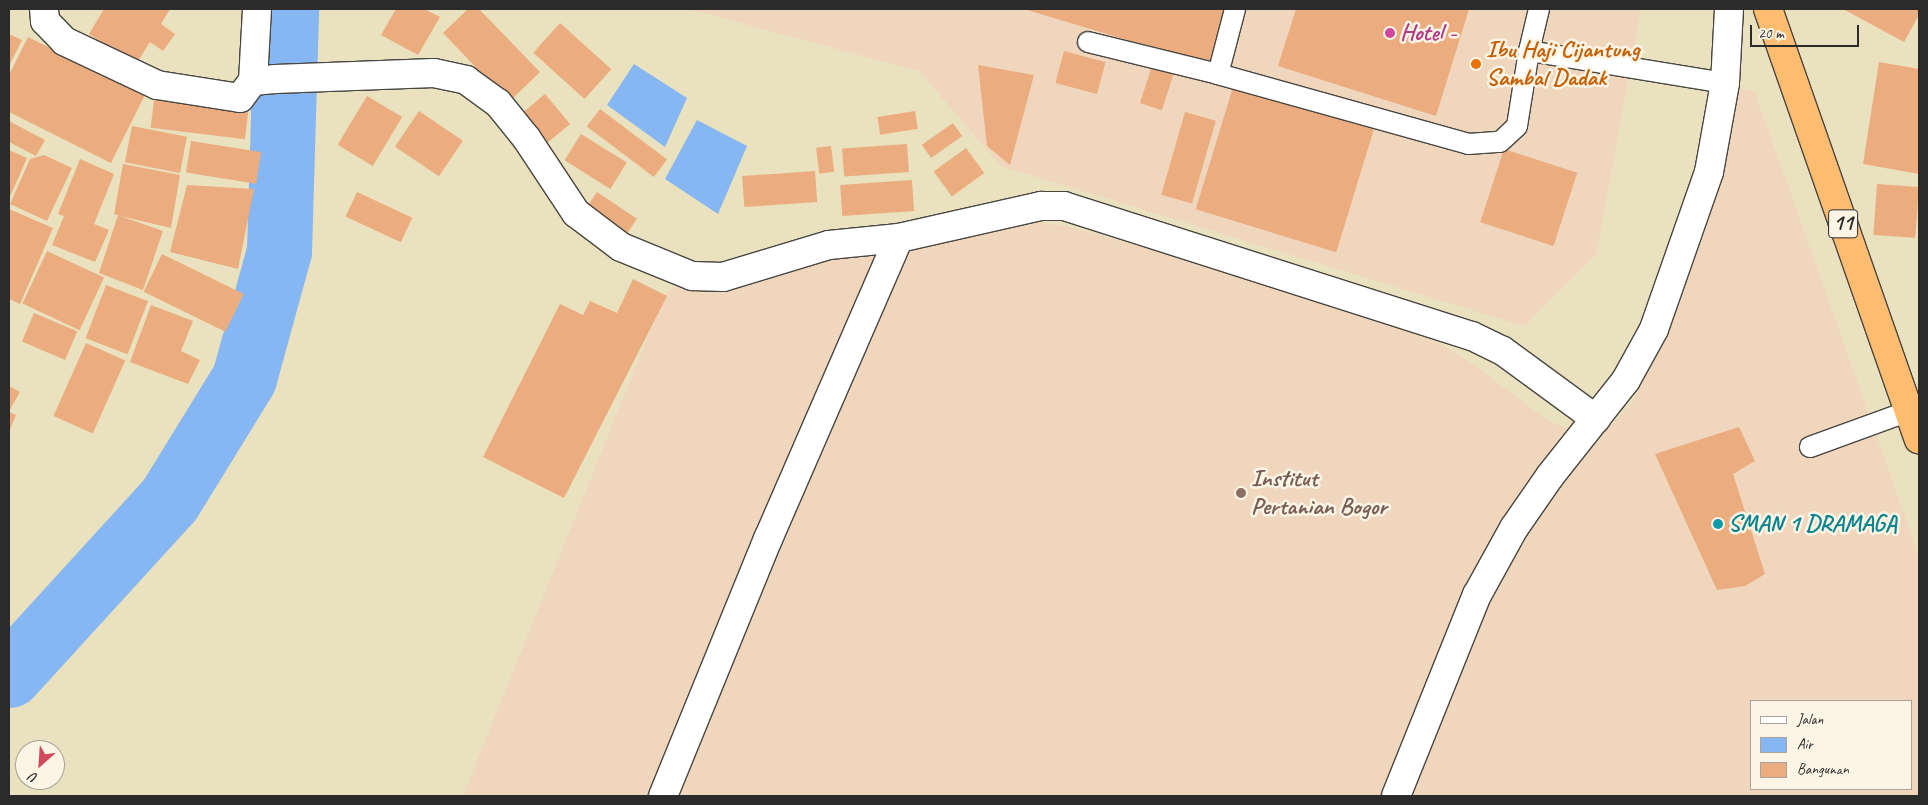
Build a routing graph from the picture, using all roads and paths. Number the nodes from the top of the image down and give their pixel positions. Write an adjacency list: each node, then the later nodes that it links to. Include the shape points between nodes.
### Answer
1 (44, 9): 10 (street, via 45,22 64,41 157,85 240,98)
2 (257, 9): 10 (street)
3 (1236, 9): 9 (lane)
4 (1540, 9): 8 (lane)
5 (1729, 9): 11 (street)
6 (1768, 9): 13 (highway, 11)
7 (1088, 42): 9 (lane)
8 (1529, 51): 9 (lane, via 1516,126 1500,142 1492,143 1468,144); 11 (lane)
9 (1218, 74)
10 (264, 80): 12 (street, via 434,73 466,80 498,103 527,139 576,213 621,247 692,276 723,277 829,244)
11 (1725, 83): 14 (street, via 1709,172 1654,328 1626,380)
12 (899, 238): 14 (street, via 1041,206 1064,206 1472,336 1503,351); 17 (street, via 768,539)
13 (1909, 411): 15 (highway, 11); 16 (lane)
14 (1596, 419): 18 (street, via 1514,528 1477,595)
15 (1919, 438)
16 (1810, 447)
17 (663, 796)
18 (1396, 796)

